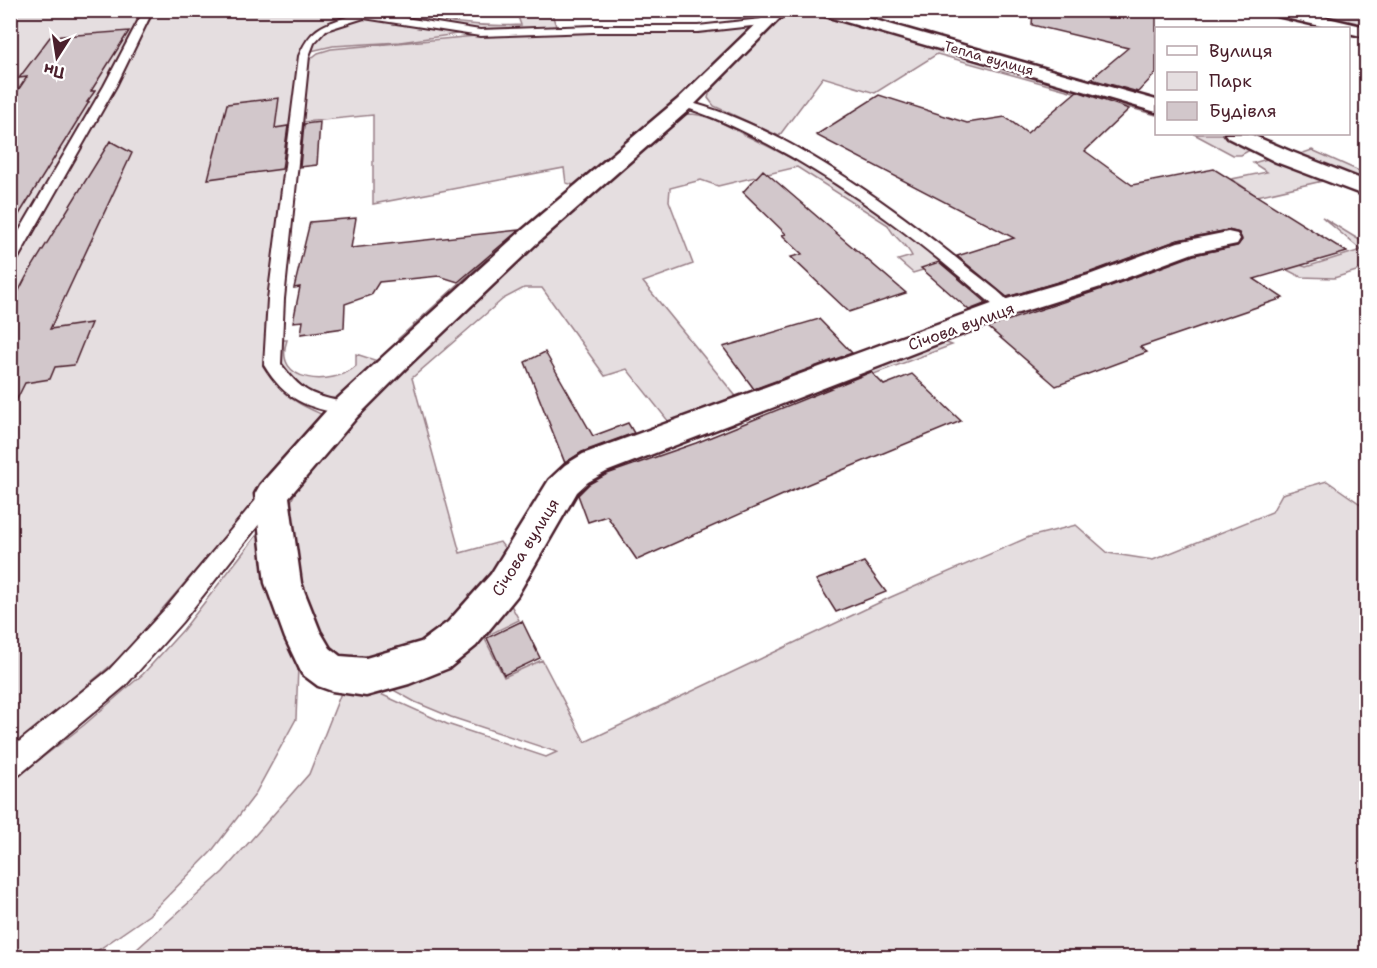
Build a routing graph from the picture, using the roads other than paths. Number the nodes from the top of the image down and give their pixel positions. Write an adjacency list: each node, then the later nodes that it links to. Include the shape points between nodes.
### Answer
1 (149, 10): 14 (lane)
2 (821, 10): 10 (street, Тепла вулиця)
3 (1270, 10): 6 (street)
4 (369, 13): 5 (lane, via 463,32 489,33 698,29); 16 (lane, via 329,25 308,42 304,56 272,365 289,389 305,400)
5 (775, 16): 9 (street)
6 (1344, 27)
7 (1350, 28): 8 (street)
8 (1366, 32)
9 (684, 104): 15 (lane, via 704,108 778,144 867,197 938,249); 16 (street, via 528,238)
10 (1155, 106)
11 (1237, 135): 12 (street)
12 (1366, 189)
13 (1228, 239): 15 (street, Січова вулиця, via 1187,247)
14 (10, 260)
15 (1006, 309): 17 (street, Січова вулиця, via 582,468 561,489 514,571 462,634 435,655 366,677 332,673 316,661 304,638 283,583)
16 (346, 409): 17 (street)
17 (272, 494): 18 (lane, via 174,615 117,678)
18 (10, 766)

